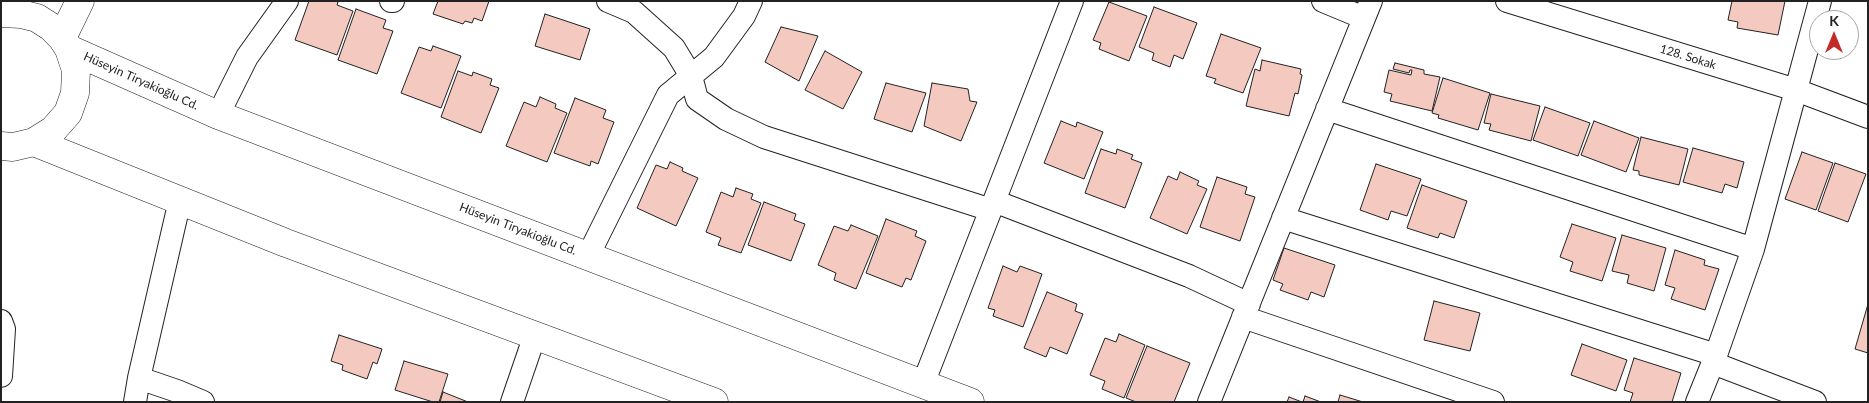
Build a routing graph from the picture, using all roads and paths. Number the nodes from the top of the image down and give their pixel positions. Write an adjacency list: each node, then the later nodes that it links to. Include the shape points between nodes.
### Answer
1 (80, 1): 11 (street)
2 (287, 1): 15 (street, via 247,57)
3 (608, 1): 12 (street, via 634,12 674,48)
4 (751, 1): 12 (street, via 714,57)
5 (1072, 1): 19 (street)
6 (1323, 1): 10 (street)
7 (1507, 1): 13 (street, 128. Sokak)
8 (1820, 1): 13 (street)
9 (5, 9): 11 (street, Hüseyin Tiryakioğlu Cd., via 36,18 51,27)
10 (1367, 9): 14 (street)
11 (66, 44): 15 (street, Hüseyin Tiryakioğlu Cd.); 17 (street, Hüseyin Tiryakioğlu Cd., via 76,70 76,92 68,113 53,130)
12 (691, 76): 19 (street, via 697,99 726,119 764,136); 22 (street, via 668,95)
13 (1796, 90): 16 (street, 128. Sokak); 21 (street)
14 (1327, 109): 20 (street); 21 (street)
15 (218, 115): 22 (street, Hüseyin Tiryakioğlu Cd.)
16 (1868, 117)
17 (12, 147): 18 (street, Hüseyin Tiryakioğlu Cd.)
18 (180, 200): 25 (street, Hüseyin Tiryakioğlu Cd., via 286,243); 29 (street)
19 (992, 205): 23 (street, via 1190,276); 30 (street)
20 (1283, 218): 23 (street); 27 (street)
21 (1753, 249): 27 (street)
22 (588, 256): 30 (street, Hüseyin Tiryakioğlu Cd.)
23 (1246, 311): 36 (street); 37 (street)
24 (1, 321): 26 (street, via 4,329)
25 (535, 335): 33 (street); 34 (street, Hüseyin Tiryakioğlu Cd.)
26 (2, 351): 28 (street)
27 (1715, 359): 38 (street); 39 (street)
28 (1, 376)
29 (139, 378): 31 (street); 32 (street)
30 (917, 393): 35 (street, Hüseyin Tiryakioğlu Cd.)
31 (135, 402)
32 (203, 402)
33 (512, 402)
34 (714, 402)
35 (970, 402)
36 (1209, 402)
37 (1493, 402)
38 (1697, 402)
39 (1815, 402)

